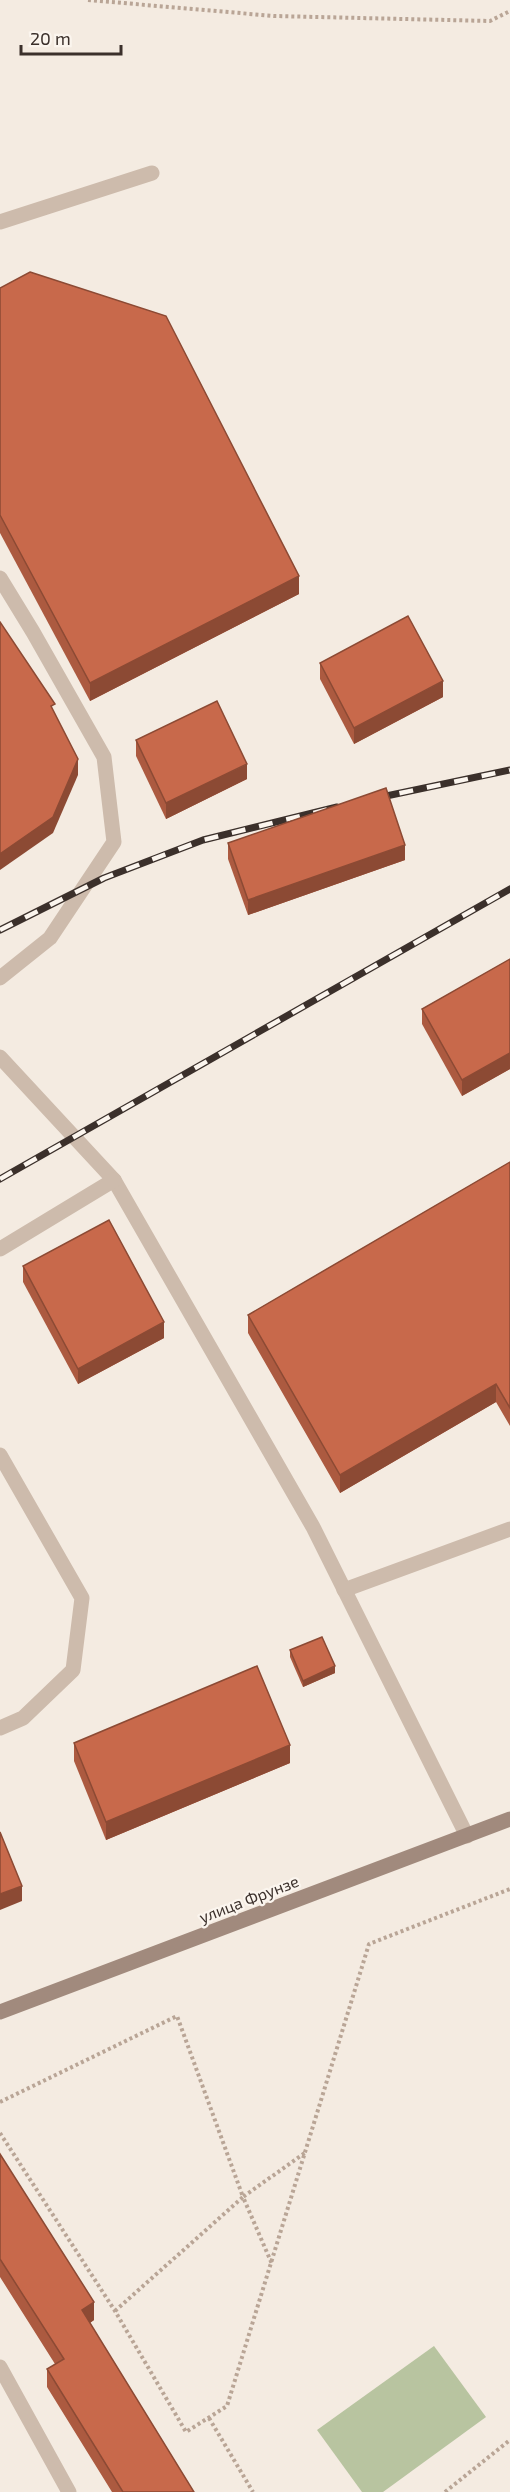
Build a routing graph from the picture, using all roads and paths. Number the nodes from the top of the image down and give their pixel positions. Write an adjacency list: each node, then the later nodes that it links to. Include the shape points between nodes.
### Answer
1 (88, 0): 2 (path, via 274,16 490,21)
2 (510, 11)
3 (152, 173): 4 (lane)
4 (0, 222)
5 (0, 579): 6 (lane, via 104,757 114,842 50,938)
6 (0, 978)
7 (0, 1057): 8 (lane)
8 (114, 1180): 9 (lane); 12 (lane, via 313,1527)
9 (0, 1249)
10 (0, 1455): 13 (lane, via 82,1598 73,1670 23,1718)
11 (510, 1529): 12 (lane)
12 (344, 1590): 15 (lane)
13 (0, 1728)
14 (510, 1819): 15 (street, улица Фрунзе)
15 (467, 1836): 17 (street, улица Фрунзе)
16 (510, 1889): 20 (path, via 369,1944)
17 (0, 2012)
18 (0, 2102): 21 (path, via 177,2016)
19 (0, 2133): 23 (path)
20 (307, 2152): 21 (path); 22 (path)
21 (243, 2197): 22 (path); 23 (path)
22 (272, 2265): 25 (path, via 227,2406)
23 (115, 2312): 25 (path, via 186,2432)
24 (0, 2367): 27 (lane)
25 (209, 2418): 28 (path)
26 (510, 2440): 29 (path)
27 (69, 2492)
28 (253, 2492)
29 (445, 2492)

